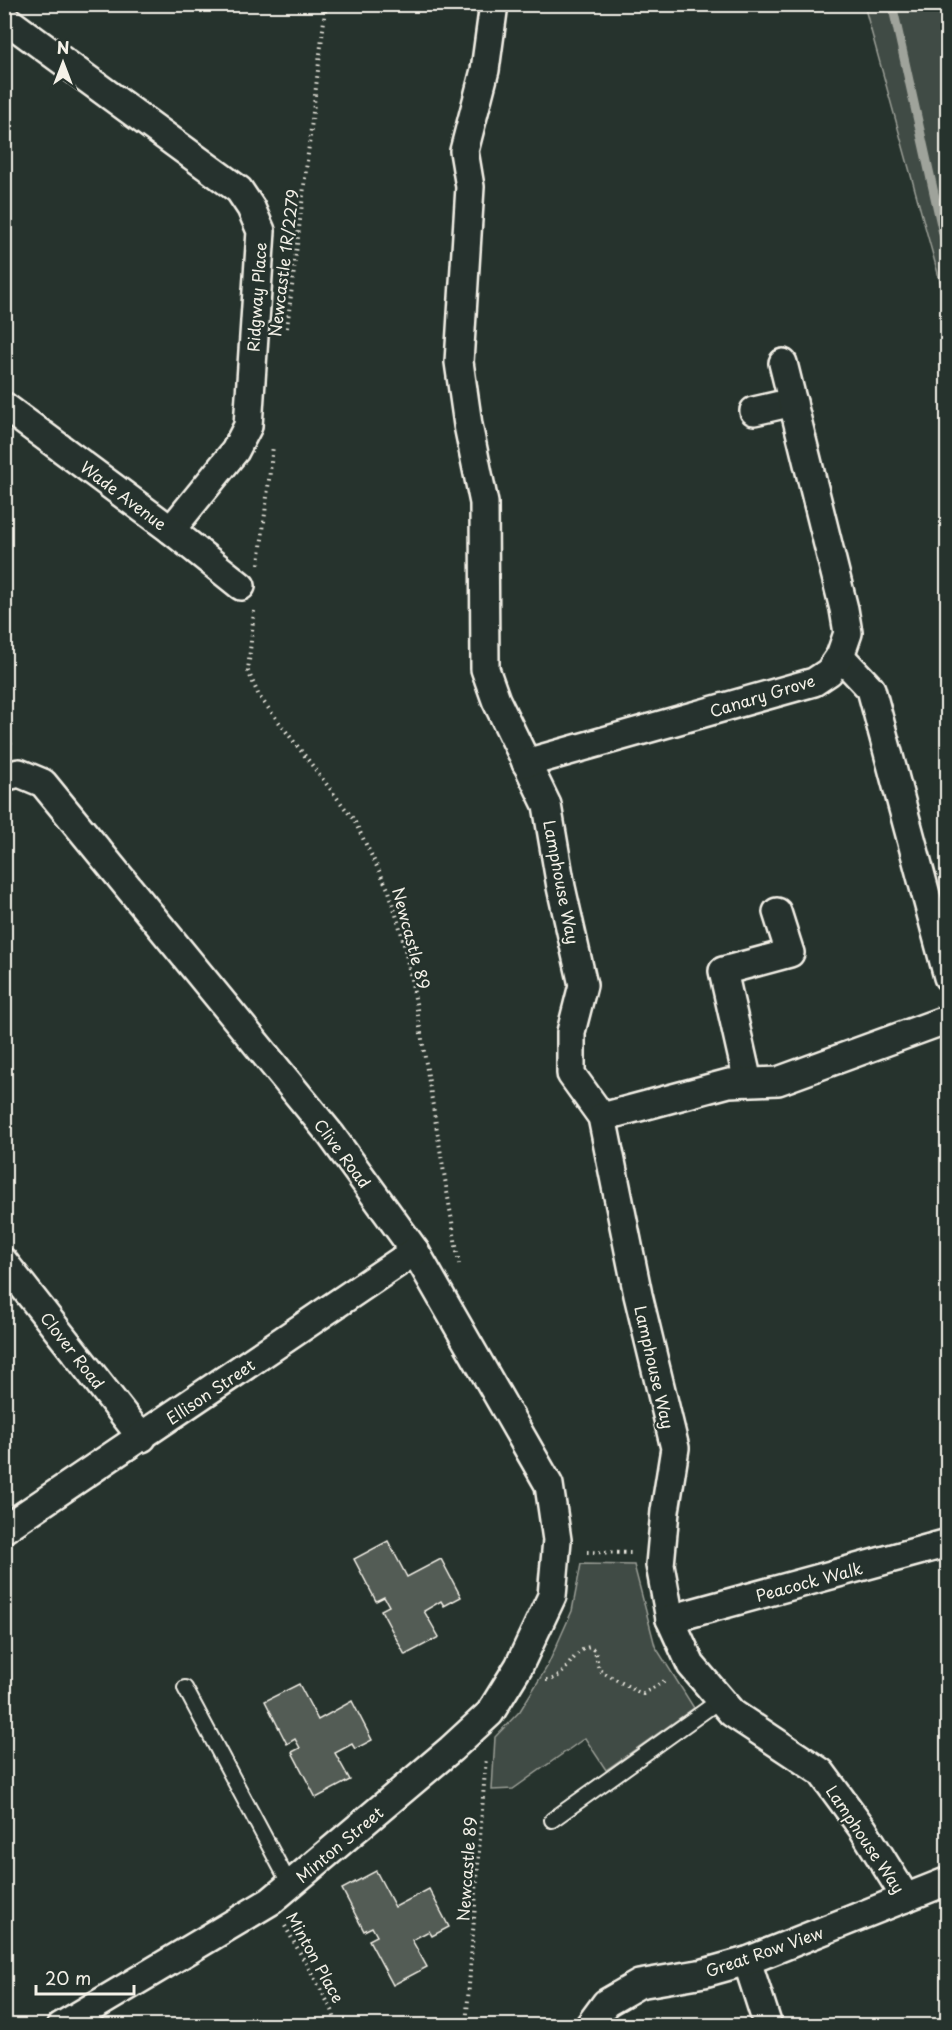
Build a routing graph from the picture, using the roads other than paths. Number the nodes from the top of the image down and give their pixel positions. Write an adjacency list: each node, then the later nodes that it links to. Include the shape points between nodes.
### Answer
1 (494, 4): 10 (street, Lamphouse Way, via 485,70 464,152 470,187 459,362 484,503 485,669)
2 (4, 18): 7 (street, Ridgway Place, via 238,190 261,231 248,426 235,451)
3 (783, 363): 4 (street, Canary Grove)
4 (793, 402): 6 (street); 9 (street, Canary Grove, via 844,609 848,633)
5 (4, 406): 7 (street, Wade Avenue)
6 (754, 411)
7 (171, 530): 8 (street, Wade Avenue)
8 (248, 591)
9 (840, 656): 10 (street, Canary Grove, via 829,672 814,682); 13 (street, via 871,689)
10 (526, 763): 16 (street, Lamphouse Way, via 547,805 583,985 571,1032 571,1074)
11 (12, 775): 17 (street, Clive Road, via 43,783 331,1135)
12 (777, 912): 15 (street, via 789,954 723,971)
13 (948, 977)
14 (948, 1019): 15 (street, via 778,1081)
15 (748, 1082): 16 (street, via 729,1083)
16 (602, 1117): 23 (street, Lamphouse Way, via 635,1283 675,1448 660,1565)
17 (415, 1251): 19 (street, Ellison Street); 22 (street, Clive Road, via 549,1485 557,1540)
18 (4, 1262): 19 (street, Clover Road)
19 (142, 1438): 20 (street, Ellison Street)
20 (4, 1529)
21 (948, 1544): 23 (street, Peacock Walk)
22 (552, 1596): 28 (street, Minton Street, via 519,1666 490,1713)
23 (670, 1619): 25 (street, Lamphouse Way, via 691,1665)
24 (185, 1688): 28 (lane)
25 (720, 1700): 26 (lane); 29 (street, Lamphouse Way, via 732,1713 821,1772)
26 (552, 1820)
27 (948, 1881): 29 (street, Great Row View)
28 (280, 1893): 31 (street, Minton Street)
29 (906, 1898): 30 (street, Great Row View)
30 (747, 1961): 32 (street, Great Row View, via 704,1974 639,1984 606,2003); 33 (street)
31 (61, 2025)
32 (589, 2025)
33 (768, 2025)

